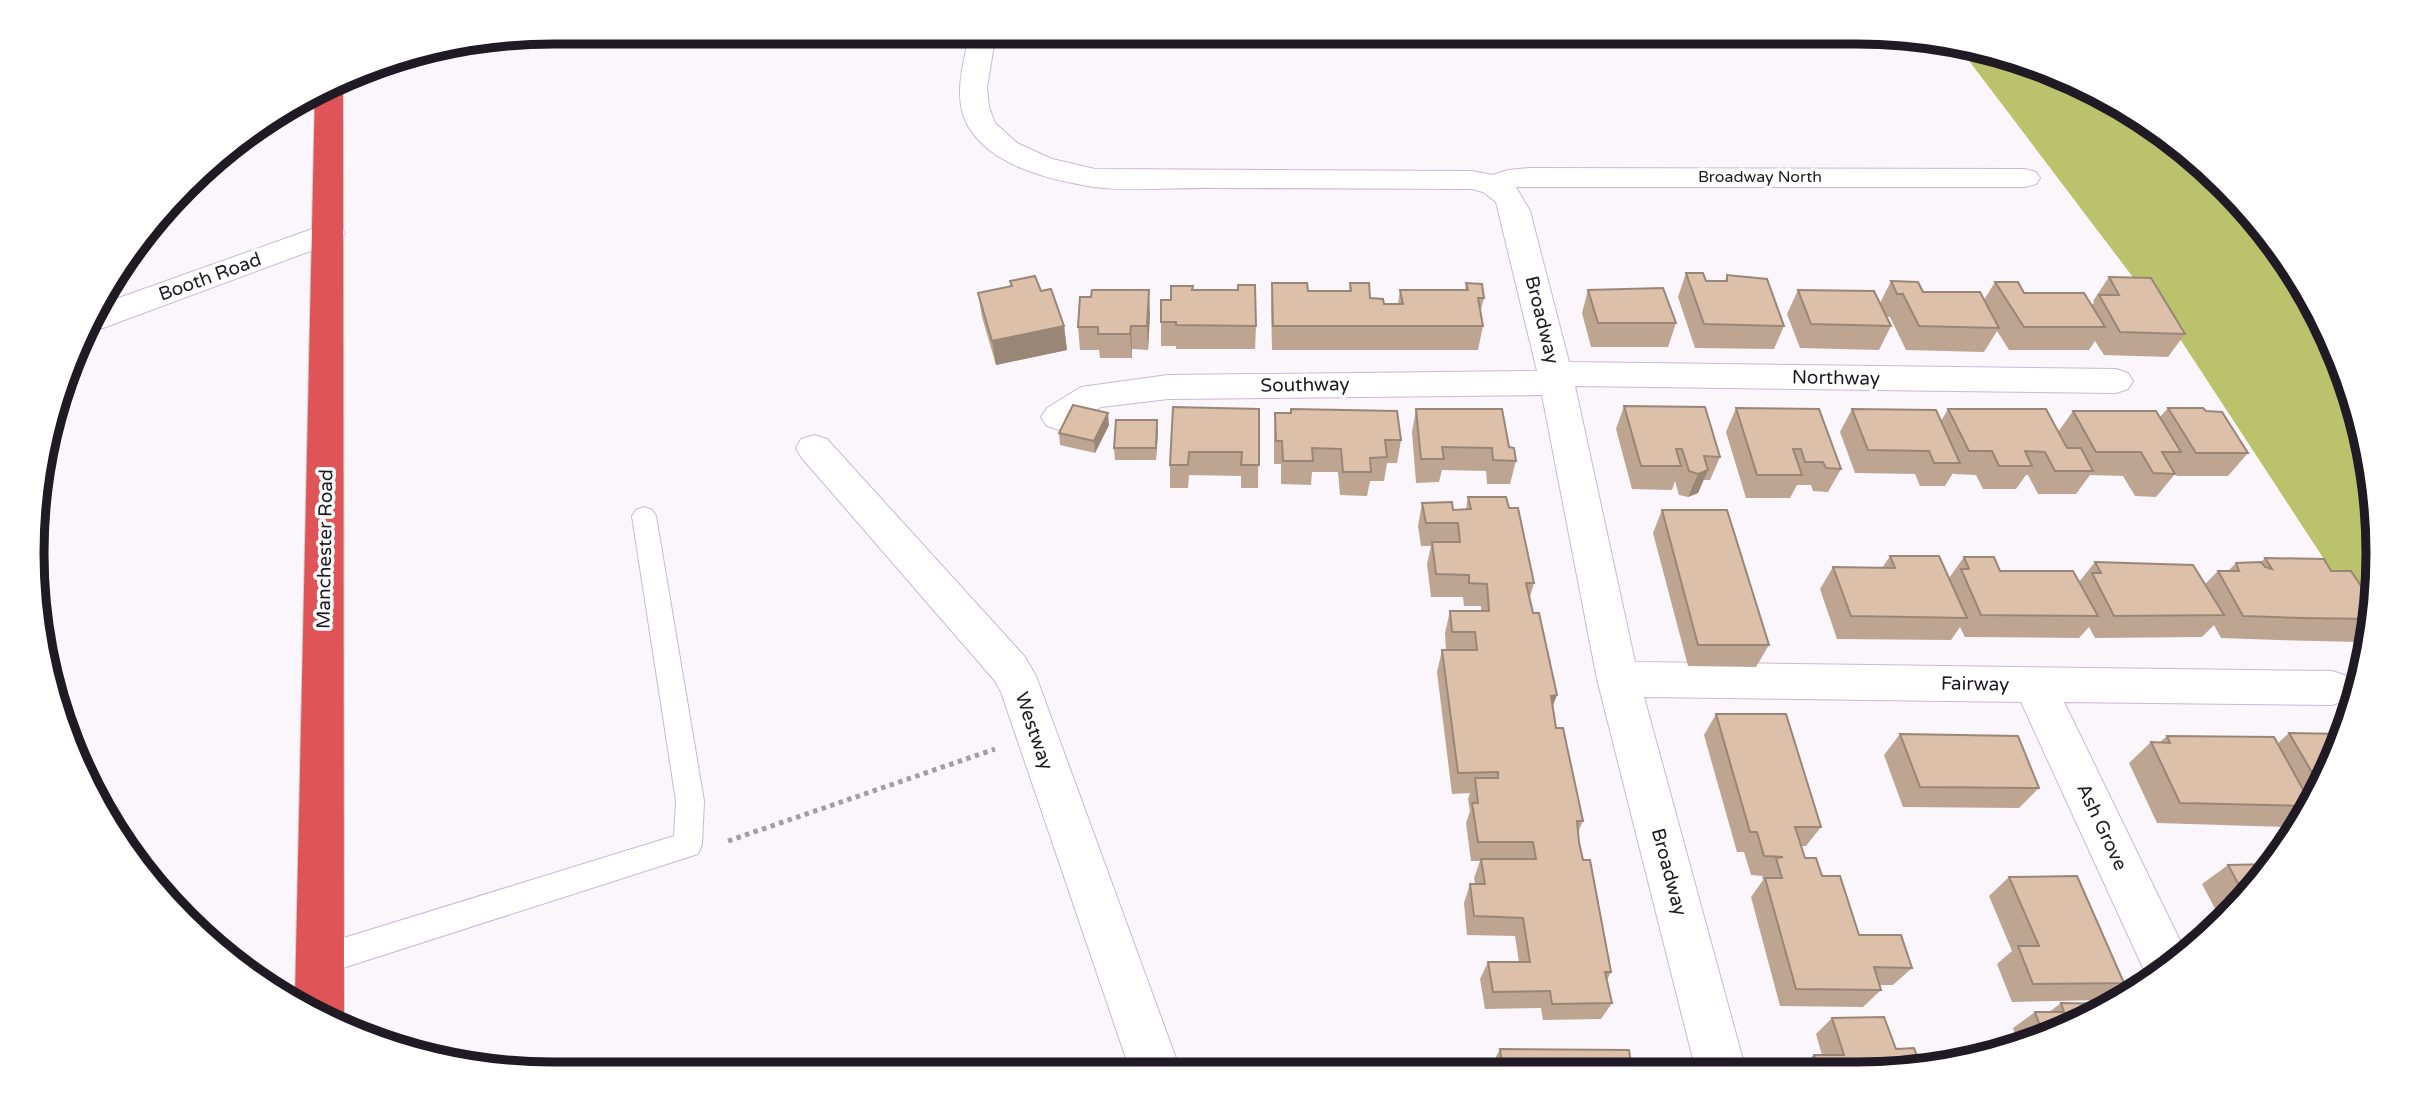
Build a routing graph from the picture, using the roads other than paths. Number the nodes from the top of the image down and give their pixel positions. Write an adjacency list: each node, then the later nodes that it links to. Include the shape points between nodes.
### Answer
1 (981, 44): 4 (street, via 974,79 975,109 990,139 1052,169 1095,178 1472,180)
2 (329, 96): 5 (highway, Manchester Road)
3 (2025, 178): 4 (street, Broadway North, via 1530,177)
4 (1496, 185): 7 (street, Broadway, via 1515,211)
5 (329, 233): 6 (street, Booth Road); 16 (highway, Manchester Road)
6 (103, 316)
7 (1556, 379): 8 (street, Northway); 9 (street, Southway, via 1168,387 1093,396); 12 (street, Broadway)
8 (2116, 381)
9 (1059, 416)
10 (814, 448): 18 (street, Westway, via 1010,669 1021,688)
11 (644, 516): 16 (lane, via 690,801 688,845)
12 (1618, 679): 13 (street, Fairway); 19 (street, Broadway)
13 (2034, 684): 14 (street, Fairway); 15 (street, Ash Grove)
14 (2332, 688)
15 (2164, 959)
16 (321, 960): 17 (highway, Manchester Road)
17 (319, 1005)
18 (1152, 1062)
19 (1719, 1062)

